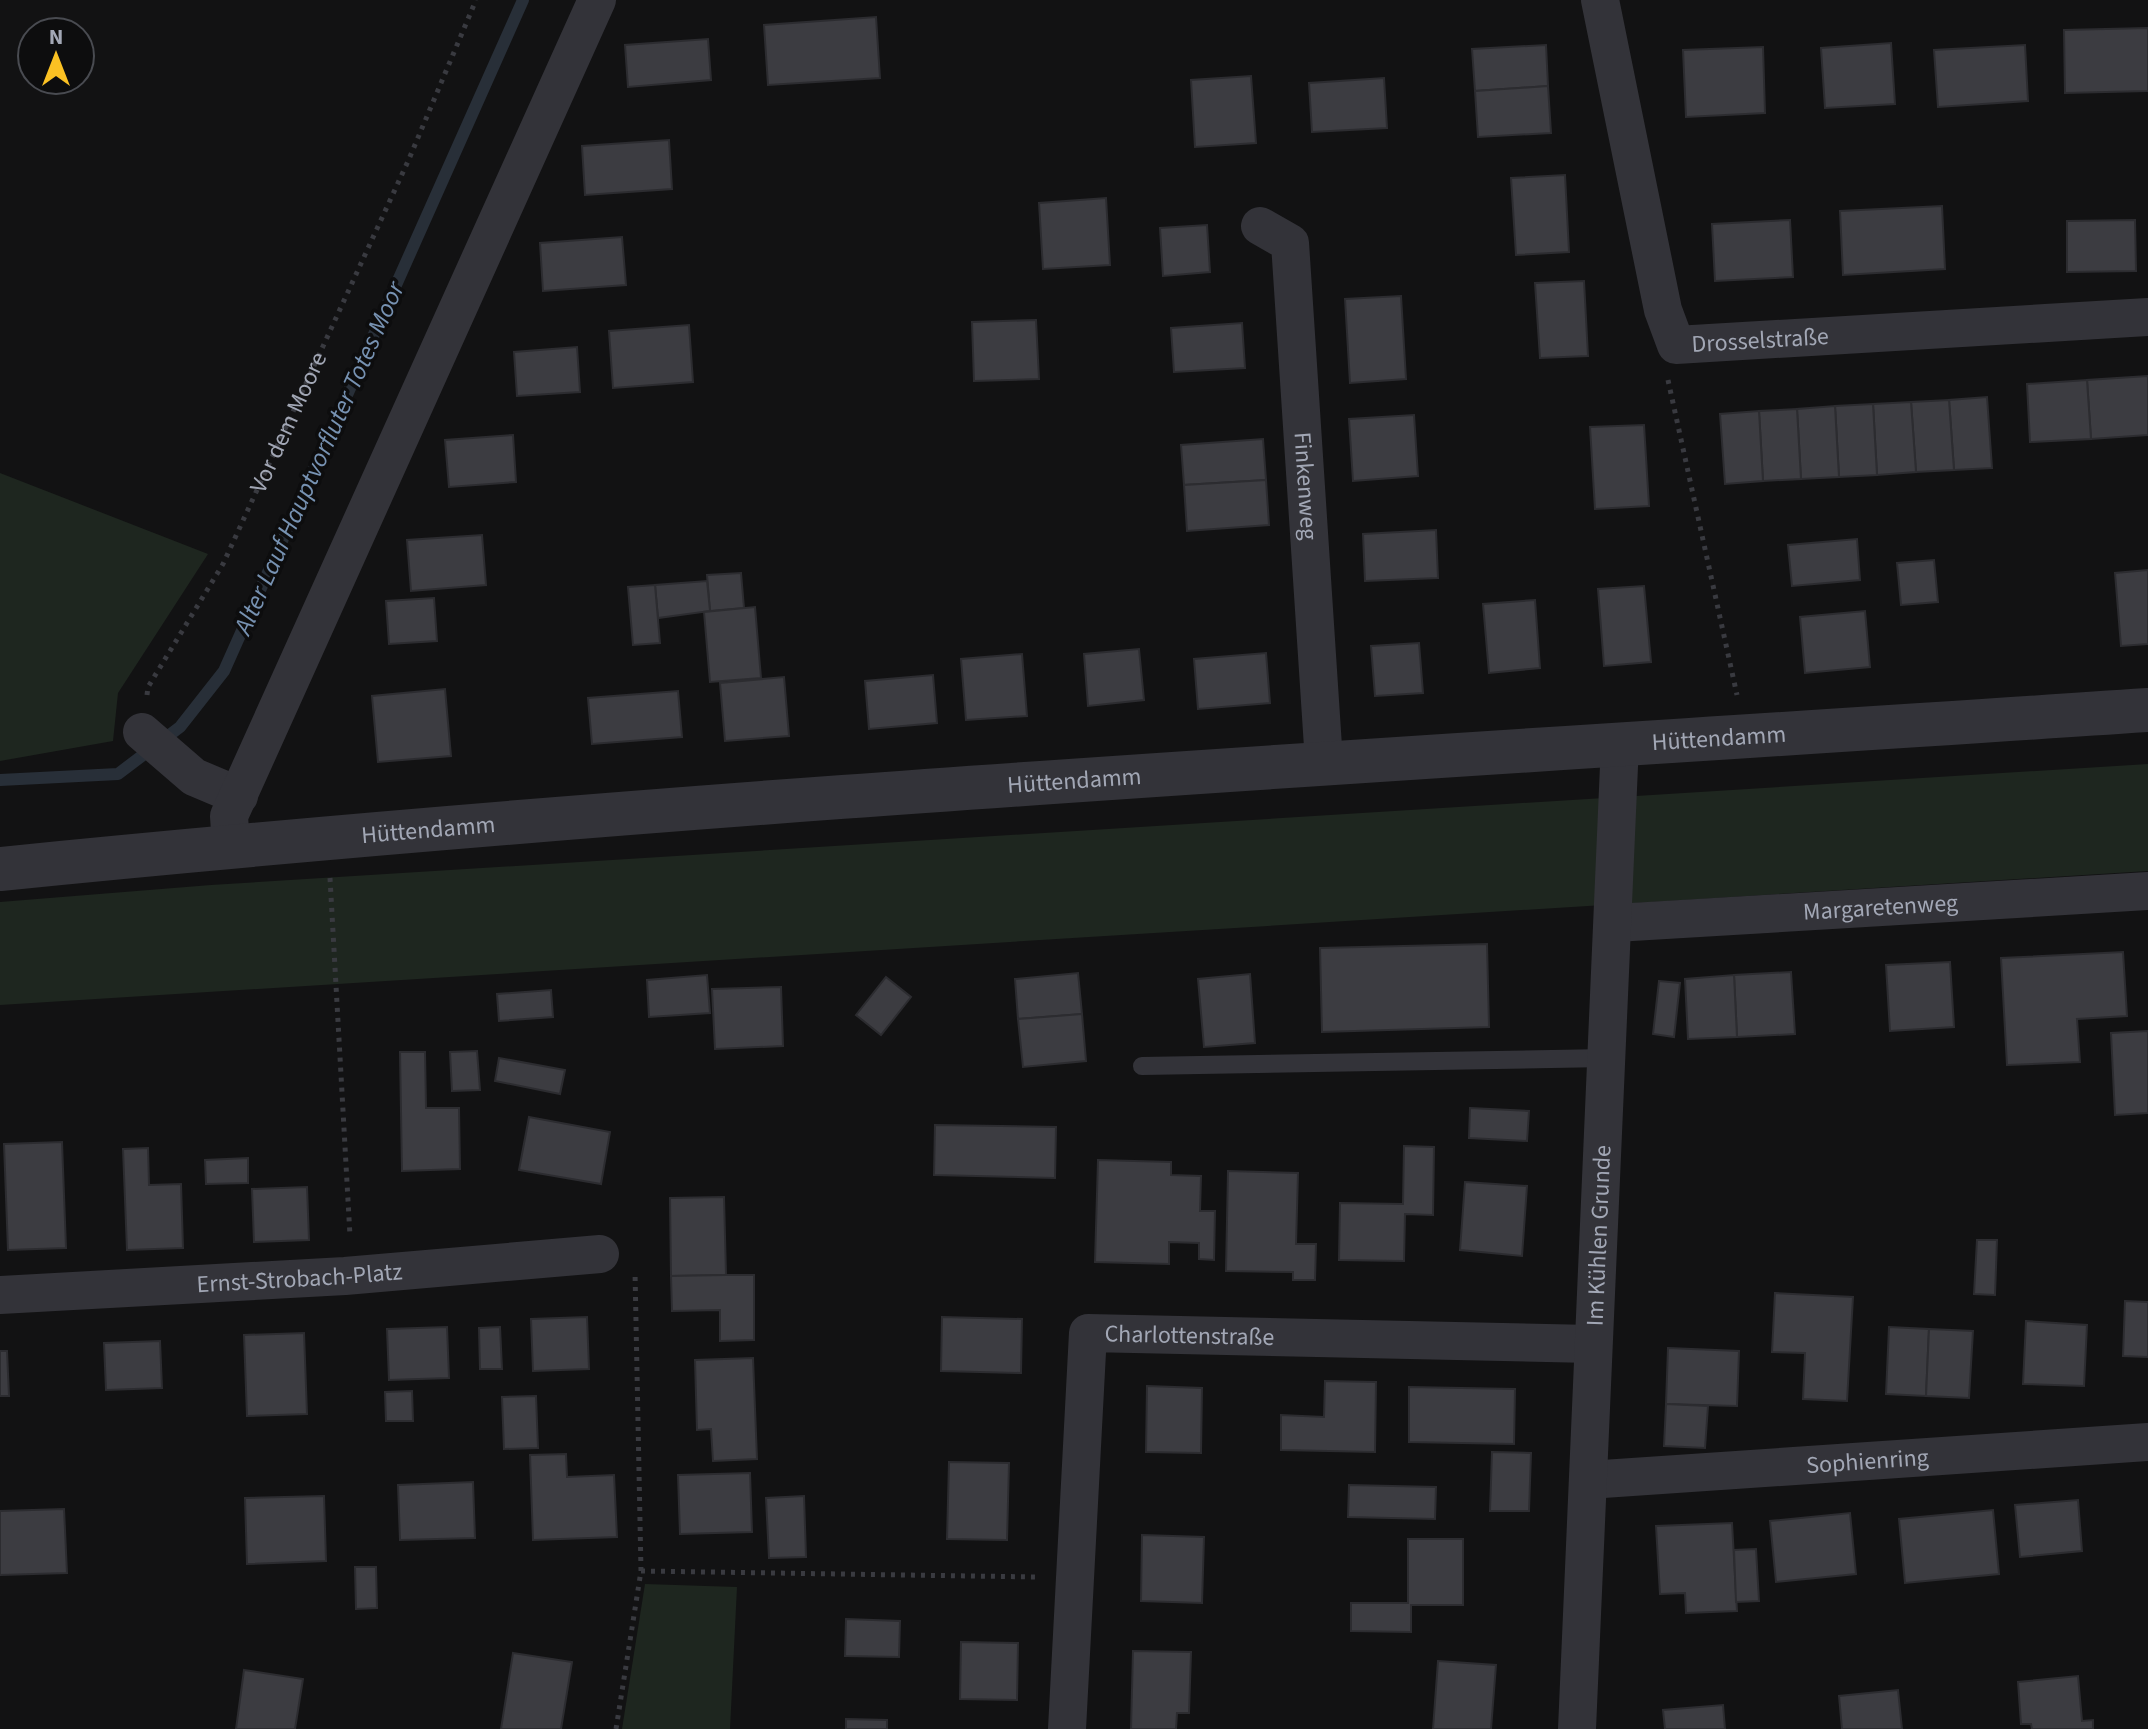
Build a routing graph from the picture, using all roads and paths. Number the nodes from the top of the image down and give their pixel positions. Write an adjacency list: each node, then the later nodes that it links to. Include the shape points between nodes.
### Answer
1 (476, 0): 9 (path, Vor dem Moore, via 223,564 148,687)
2 (597, 0): 12 (street)
3 (1600, 0): 6 (street, Drosselstraße, via 1663,310)
4 (1260, 226): 11 (street, Finkenweg, via 1290,243)
5 (2148, 317): 6 (street, Drosselstraße)
6 (1676, 345): 7 (path, via 1667,373)
7 (1739, 704)
8 (2148, 710): 10 (street, Hüttendamm)
9 (142, 732): 12 (street, via 194,777)
10 (1620, 743): 11 (street, Hüttendamm); 17 (street, Im Kühlen Grunde)
11 (1324, 762): 13 (street, Hüttendamm)
12 (239, 796): 13 (street, via 229,816)
13 (231, 846): 14 (street, Hüttendamm)
14 (0, 869)
15 (329, 869): 21 (path)
16 (2148, 891): 17 (street, Margaretenweg)
17 (1615, 923): 18 (street, Im Kühlen Grunde)
18 (1607, 1058): 19 (lane); 23 (street, Im Kühlen Grunde)
19 (1142, 1066)
20 (600, 1254): 21 (street, Ernst-Strobach-Platz); 26 (path, via 634,1250)
21 (353, 1275): 22 (street, Ernst-Strobach-Platz)
22 (0, 1295)
23 (1592, 1344): 25 (street, Im Kühlen Grunde); 27 (street, Charlottenstraße, via 1088,1333)
24 (2148, 1442): 25 (street, Sophienring)
25 (1588, 1480): 30 (street, Im Kühlen Grunde)
26 (641, 1571): 27 (path); 28 (path)
27 (1075, 1578): 29 (street, Charlottenstraße)
28 (616, 1729)
29 (1067, 1729)
30 (1577, 1729)

